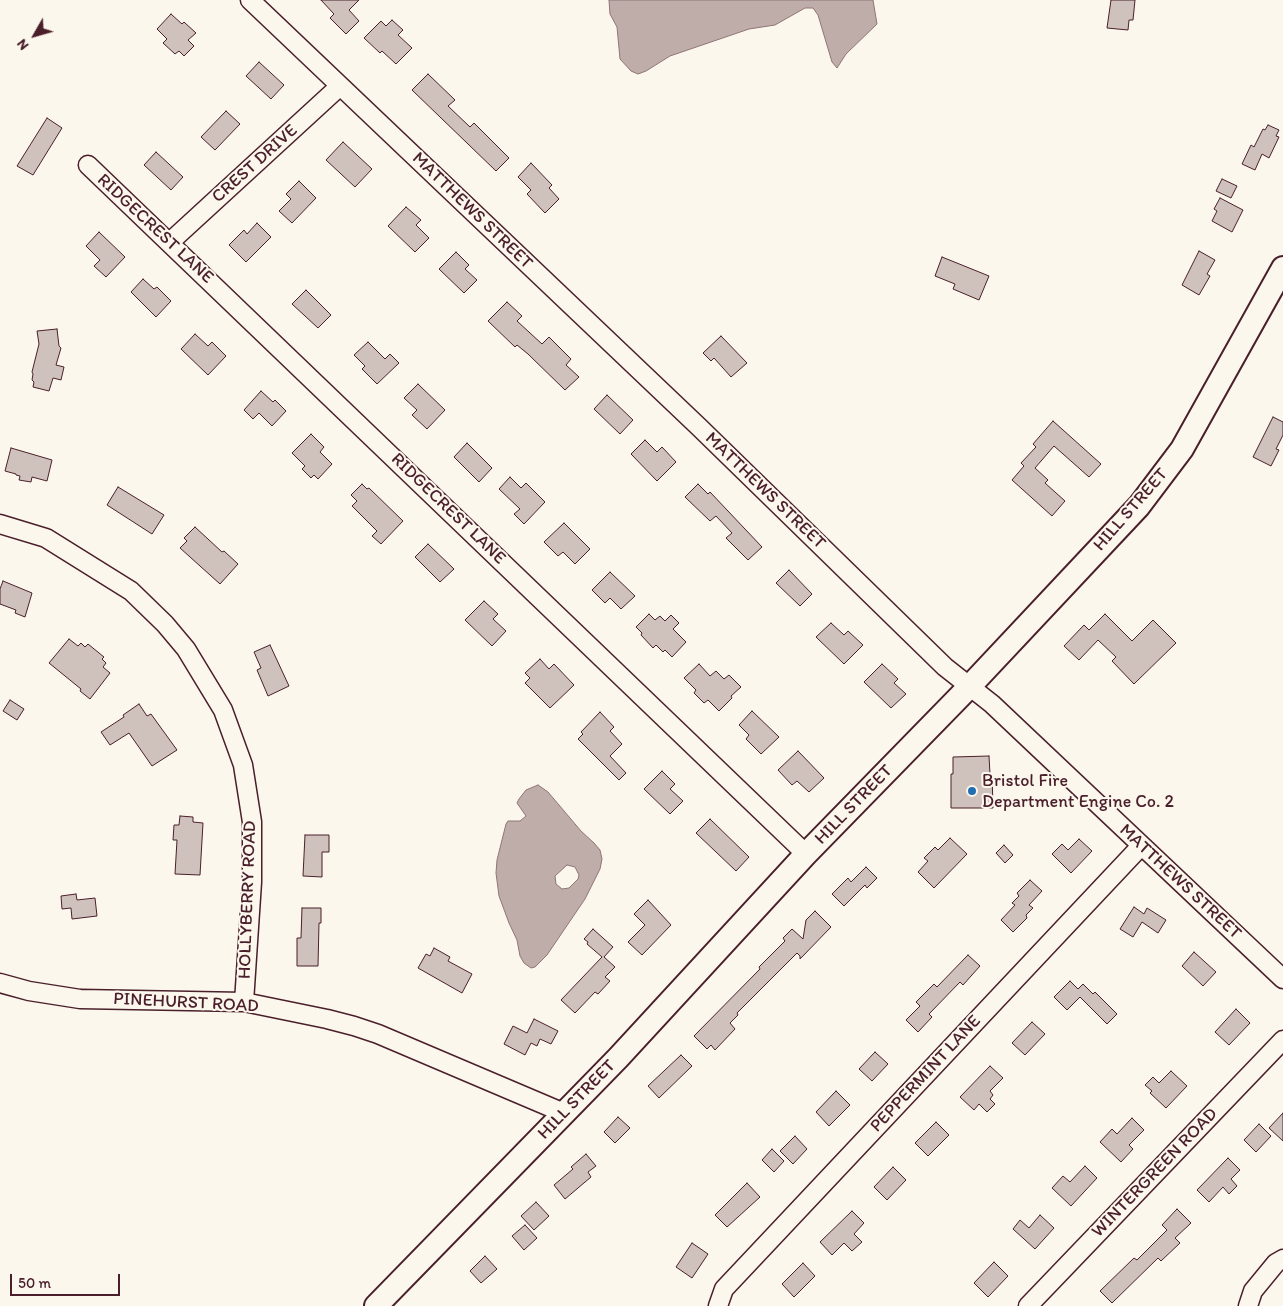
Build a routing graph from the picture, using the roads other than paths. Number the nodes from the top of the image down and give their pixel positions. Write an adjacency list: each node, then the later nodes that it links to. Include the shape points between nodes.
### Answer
1 (250, 0): 2 (street, MATTHEWS STREET)
2 (340, 86): 4 (street, CREST DRIVE); 7 (street, MATTHEWS STREET, via 945,667)
3 (88, 165): 4 (street, RIDGECREST LANE)
4 (170, 242): 9 (street, RIDGECREST LANE)
5 (1283, 268): 7 (street, HILL STREET, via 1182,449 1139,506)
6 (0, 524): 12 (street, HOLLYBERRY ROAD, via 46,538 131,591 186,649 223,710 243,766 252,822 252,882)
7 (970, 686): 8 (street, MATTHEWS STREET); 9 (street, HILL STREET)
8 (1141, 846): 10 (street, MATTHEWS STREET); 17 (street, PEPPERMINT LANE, via 724,1289)
9 (806, 854): 14 (street, HILL STREET)
10 (1283, 979)
11 (0, 984): 12 (street, PINEHURST ROAD, via 29,992 80,999)
12 (244, 1002): 14 (street, PINEHURST ROAD, via 378,1034)
13 (1283, 1040): 18 (street, WINTERGREEN ROAD)
14 (564, 1113): 16 (street, HILL STREET)
15 (1283, 1259): 19 (street, via 1253,1291)
16 (376, 1306)
17 (718, 1306)
18 (1028, 1306)
19 (1248, 1306)

